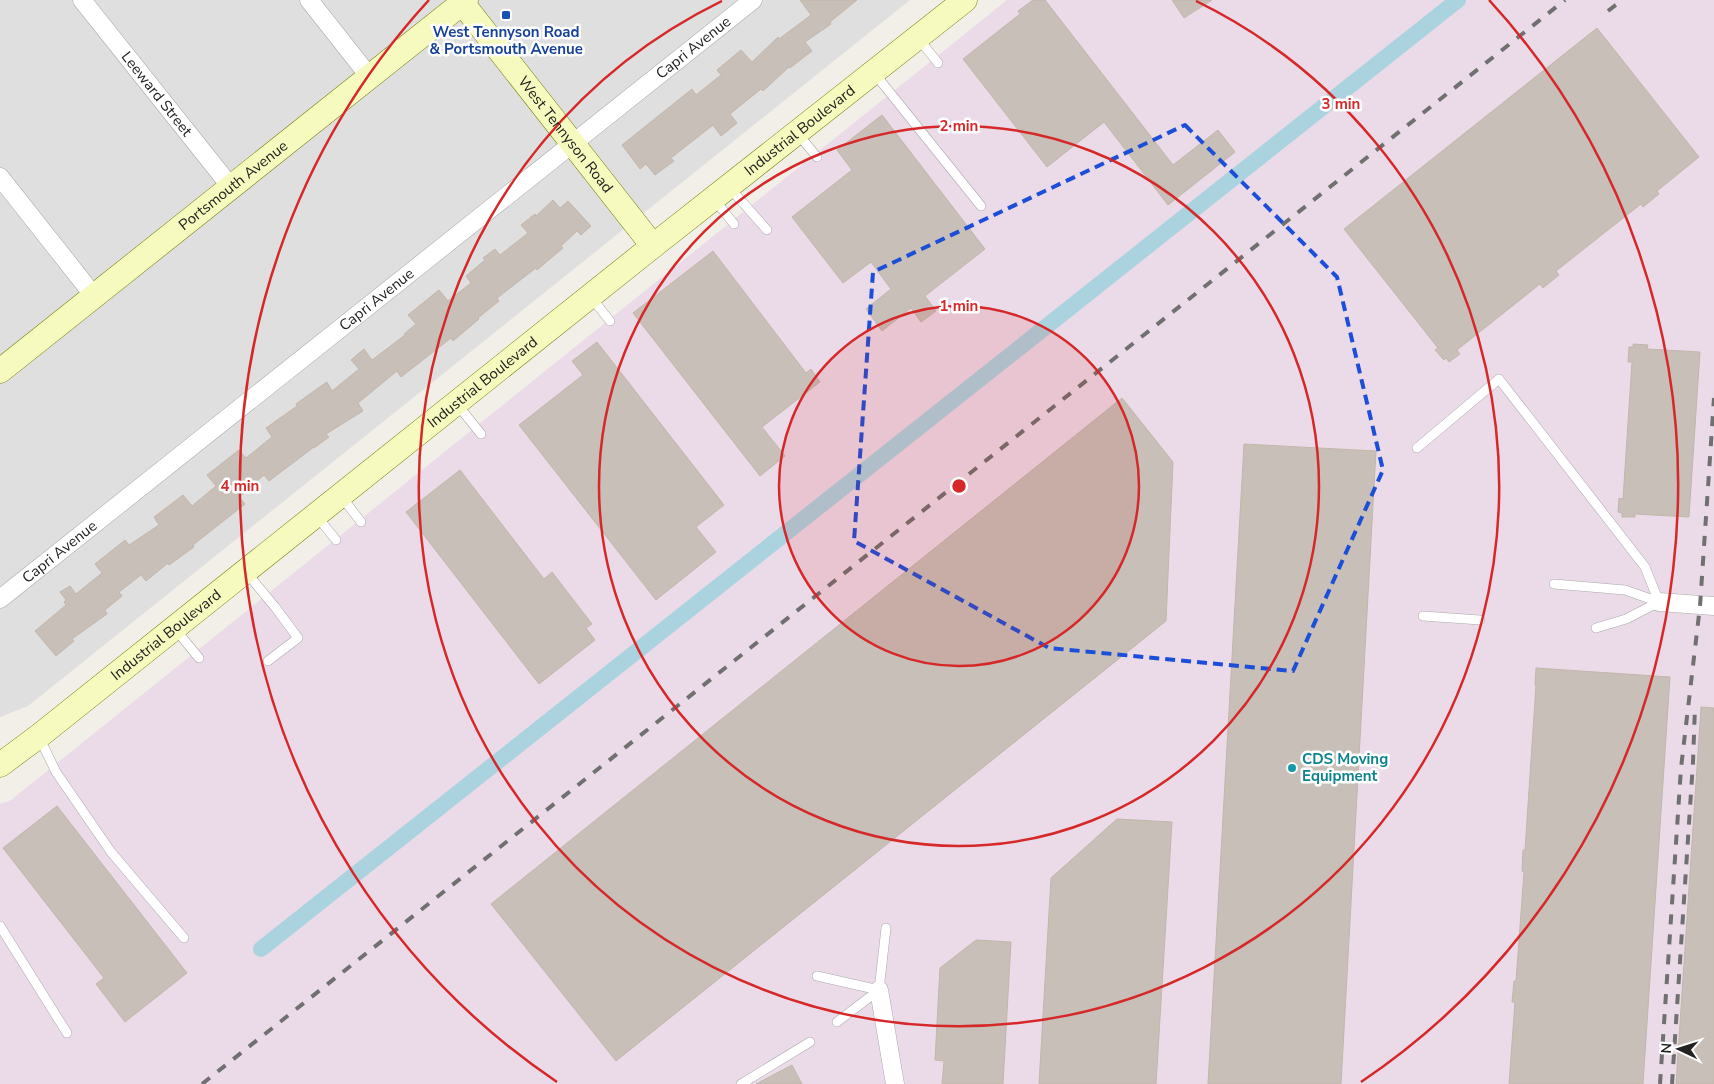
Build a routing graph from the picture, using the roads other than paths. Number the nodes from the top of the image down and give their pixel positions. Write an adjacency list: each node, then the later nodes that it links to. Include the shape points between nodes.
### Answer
1 (82, 0): 14 (street, Leeward Street)
2 (309, 0): 9 (street)
3 (753, 0): 11 (street, Capri Avenue)
4 (965, 0): 6 (main road, Industrial Boulevard)
5 (463, 1): 9 (main road, Portsmouth Avenue); 11 (main road, West Tennyson Road)
6 (918, 38): 7 (lane); 8 (main road, Industrial Boulevard)
7 (938, 62)
8 (874, 72): 10 (main road, Industrial Boulevard); 16 (lane)
9 (369, 76): 14 (main road, Portsmouth Avenue)
10 (797, 133): 12 (lane); 15 (main road, Industrial Boulevard)
11 (574, 144): 19 (main road, West Tennyson Road); 33 (street, Capri Avenue)
12 (817, 157)
13 (0, 177): 20 (street)
14 (231, 187): 20 (main road, Portsmouth Avenue)
15 (721, 193): 17 (lane); 18 (lane); 19 (main road, Industrial Boulevard)
16 (981, 206)
17 (734, 224)
18 (766, 230)
19 (653, 246): 21 (main road, Industrial Boulevard)
20 (94, 296): 23 (main road, Portsmouth Avenue)
21 (590, 296): 22 (lane); 24 (main road, Industrial Boulevard)
22 (610, 322)
23 (0, 371)
24 (456, 403): 25 (lane); 27 (main road, Industrial Boulevard)
25 (481, 434)
26 (1417, 448): 34 (lane, via 1499,379 1645,567)
27 (341, 496): 28 (main road, Industrial Boulevard); 29 (lane)
28 (316, 515): 30 (lane); 31 (main road, Industrial Boulevard)
29 (361, 522)
30 (336, 540)
31 (246, 572): 38 (main road, Industrial Boulevard); 41 (lane, via 298,638)
32 (1554, 584): 34 (lane, via 1625,590)
33 (0, 599)
34 (1659, 602): 35 (street); 39 (lane, via 1626,619)
35 (1714, 606)
36 (1423, 616): 37 (lane)
37 (1480, 620)
38 (174, 628): 40 (lane); 42 (main road, Industrial Boulevard)
39 (1596, 628)
40 (199, 658)
41 (268, 661)
42 (39, 736): 43 (main road, Industrial Boulevard); 46 (lane, via 56,772 111,852)
43 (0, 765)
44 (0, 926): 50 (lane)
45 (886, 928): 48 (lane)
46 (184, 938)
47 (817, 976): 48 (lane)
48 (878, 990): 49 (lane); 53 (street)
49 (837, 1022)
50 (67, 1034)
51 (810, 1042): 52 (lane)
52 (741, 1084)
53 (895, 1084)

